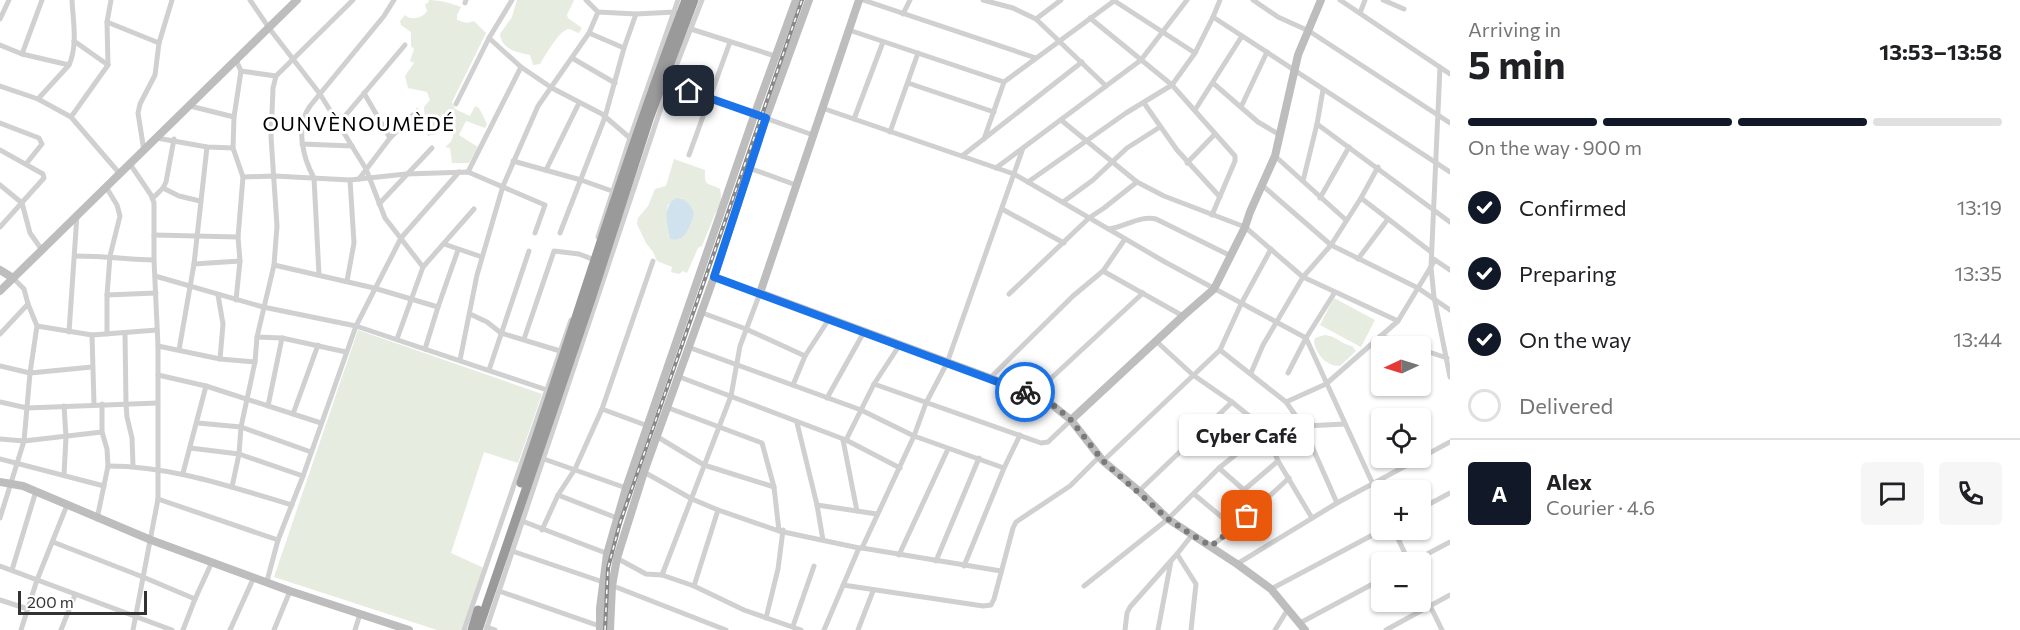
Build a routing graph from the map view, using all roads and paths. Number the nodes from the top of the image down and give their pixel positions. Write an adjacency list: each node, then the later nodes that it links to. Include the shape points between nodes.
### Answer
1 (9, 0): 41 (street)
2 (42, 0): 63 (street)
3 (72, 0): 52 (street)
4 (111, 0): 43 (street)
5 (172, 0): 56 (street)
6 (250, 0): 44 (street)
7 (297, 0): 44 (main road)
8 (353, 0): 67 (street)
9 (394, 0): 90 (street)
10 (512, 0): 51 (street)
11 (586, 0): 34 (street)
12 (678, 0): 35 (street)
13 (686, 0): 470 (highway, via 642,117)
14 (694, 0): 458 (highway, via 649,119)
15 (702, 0): 45 (street)
16 (796, 0): 64 (main road)
17 (809, 0): 107 (main road)
18 (861, 0): 38 (street); 46 (main road)
19 (910, 0): 38 (street)
20 (983, 0): 32 (street)
21 (1010, 0): 32 (street)
22 (1061, 0): 42 (street)
23 (1114, 0): 40 (street); 48 (street)
24 (1187, 0): 48 (street)
25 (1220, 0): 39 (street)
26 (1253, 0): 47 (street)
27 (1322, 0): 47 (main road)
28 (1340, 0): 36 (street)
29 (1365, 0): 36 (street)
30 (1383, 0): 31 (street)
31 (1394, 2): 33 (street)
32 (1013, 8): 42 (street)
33 (1404, 9)
34 (598, 12): 37 (street); 49 (street)
35 (675, 12): 37 (street); 121 (street)
36 (1360, 13): 74 (street)
37 (636, 14): 59 (street)
38 (903, 14): 66 (street)
39 (1214, 17): 50 (street); 62 (street)
40 (1090, 18): 53 (street); 69 (street)
41 (0, 19)
42 (1036, 19): 53 (street)
43 (107, 22): 56 (street); 72 (street)
44 (269, 28): 67 (street); 68 (main road)
45 (691, 29): 54 (street); 83 (street)
46 (849, 30): 55 (street); 98 (main road)
47 (1309, 31): 76 (main road); 103 (street)
48 (1163, 32): 62 (street); 69 (street)
49 (589, 33): 59 (street); 65 (street)
50 (1242, 36): 60 (street); 82 (street)
51 (489, 38): 73 (street); 94 (street)
52 (74, 41): 71 (street); 72 (street)
53 (1060, 41): 66 (street); 70 (street)
54 (730, 42): 64 (street); 91 (street)
55 (883, 42): 61 (street); 108 (street)
56 (159, 44): 133 (street, via 155,75 138,113)
57 (0, 45): 63 (street)
58 (405, 45): 89 (street)
59 (624, 48): 80 (street)
60 (1267, 52): 76 (street); 97 (street)
61 (918, 53): 79 (street); 81 (street)
62 (1195, 53): 84 (street)
63 (22, 54): 71 (street)
64 (775, 56): 102 (main road)
65 (572, 58): 80 (street); 87 (street)
66 (1036, 58): 79 (street)
67 (293, 59): 78 (street); 90 (street)
68 (236, 60): 75 (street); 96 (main road)
69 (1141, 60): 84 (street); 86 (street)
70 (1082, 62): 86 (street); 123 (street)
71 (69, 65): 92 (street)
72 (108, 65): 104 (street)
73 (521, 67): 87 (street); 149 (street)
74 (1440, 67): 77 (street); 103 (street)
75 (241, 71): 78 (street); 105 (street)
76 (1295, 71): 88 (street); 118 (main road)
77 (1450, 74)
78 (276, 76): 154 (street, via 271,137)
79 (1004, 82): 101 (street)
80 (615, 83): 106 (street)
81 (908, 83): 101 (street); 115 (street)
82 (1213, 83): 97 (street); 99 (street)
83 (669, 84): 91 (street); 351 (street)
84 (1172, 85): 93 (street); 99 (street)
85 (0, 86): 92 (street)
86 (1106, 86): 109 (street)
87 (552, 88): 95 (street); 137 (street, via 534,113)
88 (1323, 90): 113 (street); 140 (street)
89 (364, 93): 111 (street); 120 (street)
90 (320, 94): 111 (street); 125 (street, via 305,112)
91 (709, 98): 102 (street); 134 (street)
92 (38, 99): 104 (street)
93 (1144, 103): 114 (street); 124 (street)
94 (456, 104)
95 (579, 104): 106 (street); 147 (street)
96 (190, 106): 105 (street); 119 (main road)
97 (1241, 107): 118 (street)
98 (822, 108): 108 (street); 117 (main road)
99 (1195, 110): 116 (street)
100 (417, 111): 120 (street)
101 (994, 112): 123 (street)
102 (755, 114): 107 (street); 331 (main road)
103 (1438, 114): 112 (street); 140 (street)
104 (71, 117): 151 (street)
105 (234, 117): 129 (street)
106 (605, 117): 121 (street); 160 (street)
107 (766, 118): 117 (street); 144 (main road)
108 (854, 119): 115 (street)
109 (1061, 120): 124 (street); 131 (street)
110 (0, 123): 141 (street, via 41,141)
111 (339, 123): 126 (street)
112 (1450, 123)
113 (1317, 124): 128 (street); 161 (street)
114 (1160, 127): 138 (street); 139 (street)
115 (891, 132): 135 (street)
116 (1215, 134): 139 (street); 171 (street, via 1236,158)
117 (813, 135): 165 (main road)
118 (1280, 135): 136 (main road)
119 (157, 138): 122 (street); 133 (main road)
120 (390, 138): 146 (street)
121 (630, 138): 170 (street)
122 (174, 139): 127 (street); 169 (street)
123 (984, 139): 135 (street)
124 (1088, 141): 138 (street); 162 (street)
125 (302, 144): 126 (street); 157 (street)
126 (352, 146): 146 (street)
127 (207, 147): 129 (street); 175 (street)
128 (1349, 147): 143 (street); 173 (street)
129 (233, 148): 155 (street)
130 (432, 148): 152 (street)
131 (1023, 148): 145 (street); 153 (street)
132 (0, 150): 141 (street)
133 (144, 151): 142 (main road)
134 (689, 154)
135 (962, 156): 145 (street)
136 (1275, 156): 161 (street); 167 (main road)
137 (513, 161): 147 (street); 166 (street)
138 (1111, 162): 163 (street); 176 (street)
139 (1187, 163): 171 (street)
140 (1436, 163): 150 (street); 181 (street)
141 (26, 164): 177 (street, via 44,178)
142 (130, 164): 151 (main road); 172 (street)
143 (1378, 167): 174 (street); 181 (street)
144 (749, 168): 165 (street); 225 (main road)
145 (996, 168): 153 (street)
146 (366, 169): 156 (street); 158 (street)
147 (546, 170): 160 (street)
148 (459, 172): 149 (street); 152 (street); 197 (street)
149 (468, 172): 166 (street)
150 (1450, 172)
151 (120, 174): 168 (main road)
152 (406, 174): 156 (street); 178 (street)
153 (1014, 174): 162 (street); 180 (street)
154 (274, 176): 155 (street); 157 (street); 217 (street, via 278,226)
155 (243, 177): 196 (street)
156 (369, 177): 158 (street); 178 (street)
157 (314, 178): 159 (street); 223 (street)
158 (359, 179): 159 (street)
159 (350, 180): 228 (street, via 354,243)
160 (581, 180): 170 (street); 193 (street)
161 (1303, 181): 173 (street)
162 (1028, 182): 176 (street)
163 (1137, 182): 183 (street); 184 (street)
164 (0, 185): 177 (street)
165 (796, 185): 236 (main road)
166 (503, 186): 192 (street, via 545,205); 210 (street)
167 (1263, 186): 190 (main road); 201 (street)
168 (106, 188): 182 (main road); 207 (street, via 120,216)
169 (163, 188): 172 (street); 175 (street)
170 (612, 191): 211 (street)
171 (1220, 196): 183 (street)
172 (153, 198): 194 (street)
173 (1320, 198): 187 (street)
174 (1361, 198): 186 (street); 187 (street)
175 (200, 201): 195 (street)
176 (1063, 202): 184 (street)
177 (22, 203): 185 (street); 203 (street, via 30,232)
178 (380, 204): 197 (street, via 385,218)
179 (474, 209): 200 (street)
180 (1002, 209): 199 (street); 289 (street)
181 (1433, 210): 188 (street); 209 (street)
182 (77, 215): 203 (main road); 206 (street)
183 (1212, 215): 190 (street)
184 (1089, 218): 191 (street); 199 (street)
185 (3, 219): 189 (street)
186 (1388, 219): 209 (street); 212 (street)
187 (1346, 220): 201 (street)
188 (1450, 222)
189 (0, 227)
190 (1245, 227): 202 (street); 208 (main road)
191 (1108, 229): 198 (street); 208 (street, via 1150,217)
192 (536, 233)
193 (560, 233)
194 (154, 235): 195 (street); 213 (street)
195 (197, 236): 196 (street); 216 (street)
196 (238, 237): 214 (street)
197 (401, 238): 218 (street); 230 (street)
198 (1125, 239): 222 (street); 232 (street)
199 (1064, 243): 238 (street)
200 (444, 244): 204 (street); 218 (street)
201 (1331, 245): 212 (street); 226 (street)
202 (1271, 249): 226 (street); 245 (street)
203 (42, 250): 227 (main road)
204 (458, 250): 210 (street); 247 (street)
205 (529, 251): 262 (street)
206 (75, 256): 207 (street); 259 (street)
207 (110, 256): 213 (street); 239 (street)
208 (1231, 256): 232 (main road)
209 (1433, 256): 219 (street); 221 (street)
210 (482, 257): 250 (street)
211 (592, 259): 271 (street, via 554,251); 281 (street)
212 (1358, 259): 231 (street)
213 (154, 260): 224 (street)
214 (240, 261): 216 (street); 243 (street)
215 (653, 261): 323 (street)
216 (194, 264): 229 (street)
217 (274, 265): 223 (street); 246 (street)
218 (423, 267): 242 (street)
219 (1431, 267): 231 (street); 241 (street)
220 (0, 270): 227 (main road)
221 (1450, 270)
222 (1103, 271): 237 (street); 301 (street)
223 (319, 275): 228 (street)
224 (155, 276): 229 (street); 235 (street)
225 (714, 277): 236 (street); 249 (main road)
226 (1303, 277): 234 (street); 254 (street)
227 (13, 278): 233 (main road); 244 (street, via 24,289)
228 (347, 282): 230 (street)
229 (190, 286): 240 (street); 279 (street)
230 (374, 288): 242 (street); 256 (street)
231 (1418, 288): 241 (street); 253 (street)
232 (1214, 289): 245 (street); 251 (main road)
233 (0, 291)
234 (1335, 292): 253 (street); 269 (street)
235 (156, 293): 239 (street); 258 (street)
236 (760, 293): 252 (main road); 257 (street)
237 (1143, 293): 251 (street); 307 (street)
238 (1010, 294)
239 (107, 295): 264 (street)
240 (218, 295): 243 (street); 285 (street, via 223,324)
241 (1434, 297): 248 (street); 287 (street)
242 (411, 298): 247 (street); 270 (street)
243 (236, 300): 246 (street)
244 (28, 304): 255 (street); 263 (street)
245 (1241, 304): 254 (street); 280 (street)
246 (263, 307): 256 (street); 267 (street)
247 (438, 307): 278 (street)
248 (1450, 310)
249 (700, 312): 257 (street); 277 (main road)
250 (470, 314): 262 (street); 286 (street)
251 (1183, 316): 272 (main road)
252 (828, 319): 260 (main road); 284 (street)
253 (1398, 321): 266 (street)
254 (1276, 322): 269 (street); 295 (street)
255 (37, 326): 259 (street); 294 (street)
256 (356, 326): 270 (street); 282 (street)
257 (746, 329): 284 (street); 291 (street)
258 (158, 330): 261 (street); 275 (street)
259 (69, 332): 265 (street)
260 (864, 332): 276 (main road); 309 (street)
261 (124, 333): 264 (street); 318 (street)
262 (501, 333): 271 (street); 293 (street)
263 (0, 334)
264 (107, 334): 265 (street)
265 (92, 335): 292 (street)
266 (1380, 336)
267 (257, 337): 268 (street); 288 (street)
268 (282, 338): 274 (street); 320 (street)
269 (1306, 338): 296 (street); 303 (street)
270 (397, 339): 278 (street)
271 (524, 339): 281 (street)
272 (1156, 341): 298 (street); 326 (main road)
273 (1371, 344): 303 (street)
274 (318, 345): 282 (street); 325 (street)
275 (158, 346): 279 (street); 297 (street)
276 (899, 346): 289 (main road); 302 (street)
277 (688, 347): 291 (street); 299 (main road)
278 (425, 349): 286 (street)
279 (179, 350): 285 (street)
280 (1220, 350): 295 (street); 298 (street)
281 (560, 351): 306 (street)
282 (346, 352): 328 (street)
283 (1431, 353): 287 (street)
284 (805, 356): 304 (street)
285 (220, 359): 288 (street)
286 (460, 360): 293 (street)
287 (1448, 360): 300 (street)
288 (255, 362): 310 (street)
289 (947, 363): 301 (main road); 315 (street)
290 (0, 366): 294 (street)
291 (736, 366): 304 (street); 308 (street)
292 (92, 367): 294 (street); 316 (street)
293 (489, 370): 306 (street)
294 (30, 373): 322 (street)
295 (1251, 373): 313 (street)
296 (1288, 373)
297 (158, 375): 305 (street); 314 (street)
298 (1193, 375): 312 (street); 352 (street)
299 (677, 376): 308 (street); 321 (main road)
300 (1450, 377)
301 (990, 378): 307 (main road)
302 (874, 384): 315 (street); 324 (street)
303 (1326, 384): 313 (street); 330 (street)
304 (793, 385): 309 (street)
305 (207, 386): 310 (street); 327 (street)
306 (547, 390): 469 (street)
307 (1033, 395): 326 (main road)
308 (731, 396): 329 (street); 334 (street)
309 (828, 398): 324 (street)
310 (246, 400): 320 (street); 333 (street)
311 (0, 402): 322 (street)
312 (1232, 402): 335 (street); 379 (street)
313 (1286, 402): 332 (street)
314 (158, 403): 318 (street); 362 (street)
315 (926, 403): 337 (street); 339 (street)
316 (94, 404): 317 (street); 319 (street)
317 (102, 404): 318 (street); 336 (street)
318 (126, 404): 357 (street)
319 (64, 406): 322 (street); 340 (street)
320 (268, 406): 325 (street)
321 (666, 407): 334 (street); 338 (main road)
322 (27, 408): 343 (street)
323 (602, 409): 331 (street); 361 (street)
324 (861, 410): 339 (street); 342 (street)
325 (293, 414): 328 (street)
326 (1071, 420): 337 (street, via 1045,443); 352 (main road)
327 (198, 423): 333 (street); 345 (street)
328 (321, 423): 347 (street)
329 (797, 423): 342 (street); 390 (street)
330 (1345, 424): 332 (street); 370 (street)
331 (648, 426): 376 (main road)
332 (1303, 426): 335 (street); 385 (street)
333 (241, 427): 347 (street); 348 (street)
334 (719, 428): 355 (street); 375 (street, via 762,443)
335 (1264, 428): 353 (street); 360 (street)
336 (102, 432): 340 (street); 356 (street)
337 (1020, 435): 359 (street)
338 (656, 436): 355 (street); 363 (main road)
339 (914, 436): 346 (street); 358 (street)
340 (66, 437): 343 (street); 365 (street)
341 (0, 439): 343 (street)
342 (845, 440): 358 (street); 392 (street)
343 (24, 441): 354 (street)
344 (1450, 442): 368 (street)
345 (190, 448): 348 (street); 364 (street)
346 (948, 449): 349 (street); 416 (street)
347 (310, 452): 366 (street)
348 (239, 454): 366 (street); 374 (street)
349 (979, 458): 359 (street); 419 (street)
350 (0, 459): 354 (street)
351 (544, 459): 361 (street); 399 (street)
352 (1101, 459): 379 (main road); 426 (street, via 1070,486 1016,522)
353 (1278, 461): 367 (street); 377 (street)
354 (18, 462): 365 (street); 371 (street)
355 (704, 465): 375 (street); 384 (street)
356 (108, 466): 357 (street); 373 (street)
357 (133, 466): 362 (street)
358 (900, 468): 393 (street)
359 (1004, 468): 424 (street)
360 (1219, 468): 377 (street); 381 (street)
361 (575, 469): 376 (street); 382 (street)
362 (158, 470): 364 (street); 383 (street)
363 (644, 472): 384 (street); 417 (main road)
364 (183, 473): 374 (street)
365 (64, 475): 373 (street)
366 (303, 476): 389 (street)
367 (1289, 478): 387 (street); 396 (street)
368 (1379, 480)
369 (0, 482): 371 (main road)
370 (1371, 482)
371 (11, 483): 378 (main road); 394 (street)
372 (1371, 485): 385 (street)
373 (104, 486): 397 (street)
374 (232, 487): 389 (street)
375 (774, 487): 402 (street)
376 (626, 488): 395 (main road)
377 (1244, 490): 387 (street)
378 (36, 491): 388 (main road); 425 (street)
379 (1139, 491): 398 (main road)
380 (1450, 493): 386 (street)
381 (1194, 494): 398 (street); 400 (street)
382 (558, 495): 395 (street); 401 (street)
383 (158, 499): 405 (street); 406 (street)
384 (692, 499): 391 (street); 427 (street)
385 (1337, 503): 396 (street)
386 (1431, 503)
387 (1260, 504): 400 (street)
388 (67, 505): 397 (main road); 409 (street)
389 (292, 505): 406 (street)
390 (817, 505): 392 (street); 407 (street)
391 (718, 510): 402 (street); 436 (street)
392 (857, 511): 393 (street)
393 (877, 514): 411 (street)
394 (0, 518)
395 (617, 518): 414 (main road)
396 (1312, 518): 421 (street)
397 (97, 519): 405 (main road)
398 (1168, 519): 403 (main road); 437 (street)
399 (522, 521): 401 (street); 412 (street)
400 (1234, 528): 410 (street)
401 (542, 530): 414 (street)
402 (781, 530): 407 (street); 452 (street, via 778,569)
403 (1192, 535): 410 (main road); 415 (street)
404 (1371, 536): 438 (street)
405 (151, 540): 420 (main road); 428 (street)
406 (278, 540): 431 (street)
407 (822, 540): 411 (street)
408 (1450, 542): 413 (street)
409 (52, 543): 428 (street); 430 (street)
410 (1211, 546): 421 (main road)
411 (860, 548): 416 (street); 433 (street)
412 (512, 551): 432 (street); 440 (street)
413 (1430, 552)
414 (607, 554): 417 (street); 432 (main road)
415 (1177, 554): 418 (street); 479 (street, via 1196,584)
416 (899, 555): 419 (street)
417 (617, 558): 427 (street, via 646,574); 435 (main road)
418 (1171, 560): 477 (street, via 1130,607); 478 (street)
419 (936, 561): 424 (street)
420 (212, 562): 429 (main road); 444 (street)
421 (1237, 564): 438 (main road)
422 (0, 566): 425 (street)
423 (814, 566): 454 (street)
424 (964, 566): 426 (street)
425 (12, 570): 430 (street)
426 (1001, 571): 441 (street, via 993,602 988,606)
427 (662, 575): 436 (street)
428 (143, 577): 444 (street); 451 (street)
429 (254, 577): 431 (main road); 465 (street)
430 (38, 580): 442 (street); 447 (street)
431 (267, 581): 439 (main road)
432 (603, 582): 435 (street); 456 (main road)
433 (843, 585): 441 (street); 475 (street)
434 (1371, 585): 453 (street)
435 (612, 586): 459 (street); 472 (main road)
436 (694, 586): 452 (street)
437 (1084, 586)
438 (1271, 590): 448 (main road)
439 (290, 591): 450 (main road); 466 (street)
440 (499, 591): 456 (street); 458 (street)
441 (873, 591): 476 (street)
442 (75, 595): 451 (street); 461 (street)
443 (1450, 595): 446 (street)
444 (195, 599): 464 (street)
445 (0, 600): 447 (street)
446 (1431, 605): 483 (street)
447 (28, 609): 460 (street)
448 (1288, 609): 453 (main road); 480 (street)
449 (1419, 612): 457 (street)
450 (360, 614): 455 (main road); 467 (street)
451 (135, 616): 462 (street); 463 (street)
452 (766, 618): 454 (street)
453 (1300, 622): 481 (main road)
454 (793, 626): 474 (street)
455 (389, 627): 468 (main road)
456 (600, 627): 472 (street)
457 (1391, 628): 482 (street)
458 (484, 629): 471 (street)
459 (717, 629): 473 (street)
460 (21, 630)
461 (61, 630)
462 (133, 630)
463 (172, 630)
464 (183, 630)
465 (231, 630)
466 (274, 630)
467 (355, 630)
468 (409, 630)
469 (464, 630)
470 (471, 630)
471 (495, 630)
472 (611, 630)
473 (726, 630)
474 (801, 630)
475 (824, 630)
476 (858, 630)
477 (1125, 630)
478 (1158, 630)
479 (1191, 630)
480 (1275, 630)
481 (1305, 630)
482 (1386, 630)
483 (1442, 630)

